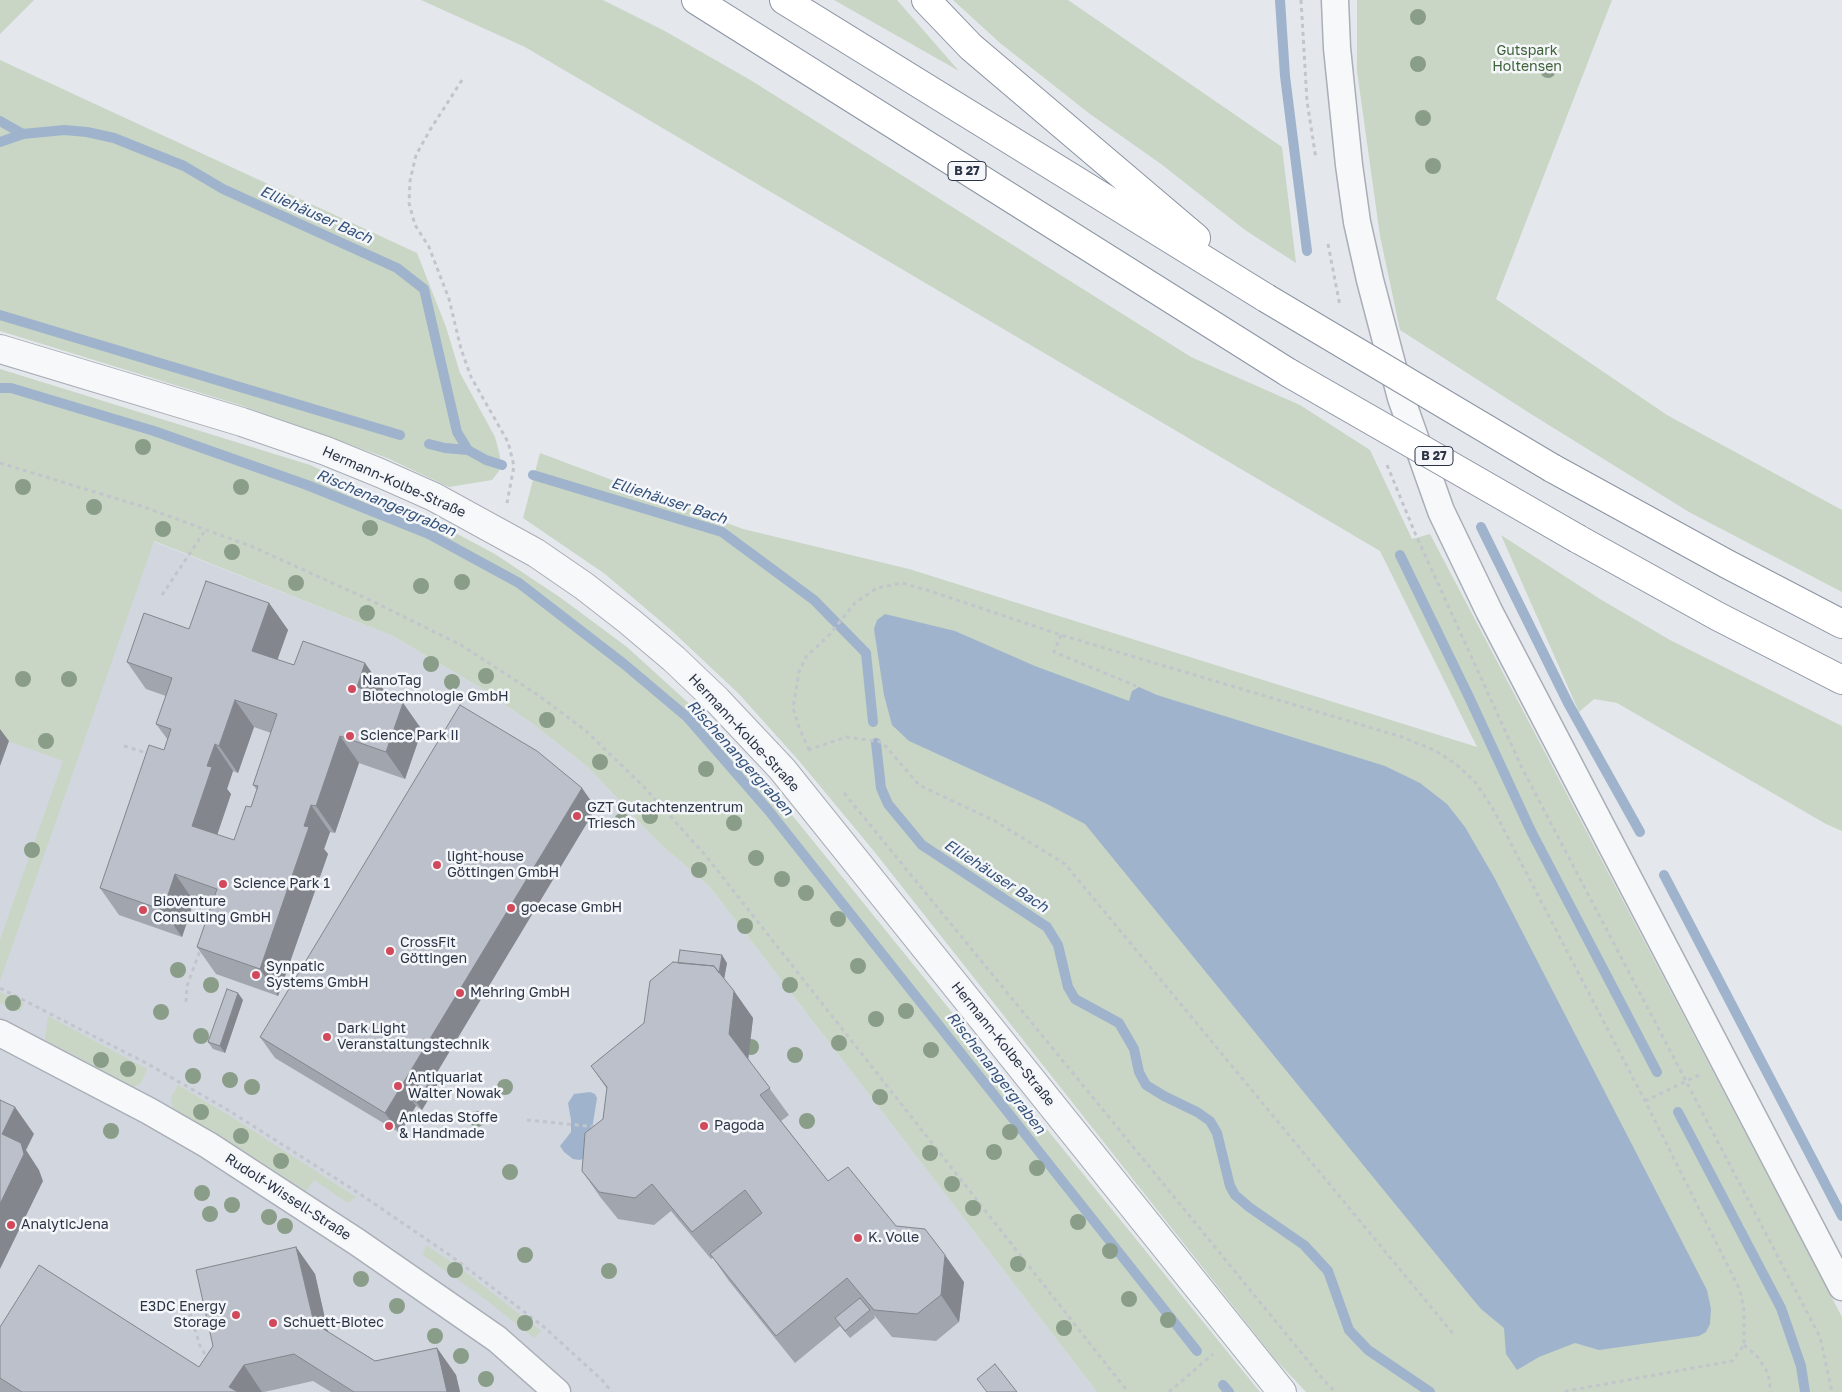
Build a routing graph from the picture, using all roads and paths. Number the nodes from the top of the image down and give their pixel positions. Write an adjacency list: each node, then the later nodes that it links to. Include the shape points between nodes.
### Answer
1 (784, 0): 6 (highway)
2 (926, 0): 6 (highway, via 972,47)
3 (1335, 0): 25 (street, via 1337,48 1357,222 1401,398 1441,511 1489,611)
4 (697, 2): 14 (highway, B 27, bridge, via 1289,374 1578,540)
5 (462, 80): 10 (path, via 416,155 408,203 449,299 471,377 508,442 514,466)
6 (1266, 298): 12 (highway, bridge, via 1552,468)
7 (0, 349): 10 (street, Hermann-Kolbe-Straße, via 242,422 326,451 434,497)
8 (0, 463): 9 (path)
9 (206, 529): 11 (path); 37 (path, via 261,550 461,646 538,695 585,730 644,787 706,856)
10 (501, 533): 31 (street, Hermann-Kolbe-Straße, via 584,586 630,622 717,700 782,769)
11 (162, 595)
12 (1842, 624)
13 (1061, 635): 15 (path, via 1054,652); 17 (path, via 902,583 876,588 856,603 806,657 799,672 793,708); 26 (path, via 1402,737 1436,751 1457,765 1475,782 1492,807)
14 (1842, 680)
15 (1136, 686)
16 (124, 746): 18 (path)
17 (808, 750): 19 (path); 32 (path, via 846,737 882,742 919,785 995,821 1065,864)
18 (151, 755)
19 (815, 757)
20 (840, 788): 40 (path)
21 (202, 943): 23 (path, via 187,986)
22 (0, 988): 36 (path, via 146,1063 228,1110 357,1192 451,1256 544,1327)
23 (186, 1002)
24 (0, 1033): 35 (street, Rudolf-Wissell-Straße, via 208,1145 357,1242 497,1339)
25 (1724, 1063): 26 (path); 29 (street)
26 (1646, 1101): 33 (path, via 1740,1290)
27 (527, 1120): 28 (path)
28 (600, 1128)
29 (1842, 1287)
30 (190, 1313): 34 (path)
31 (1236, 1334): 38 (path); 39 (street, Hermann-Kolbe-Straße)
32 (1455, 1336)
33 (1744, 1346): 41 (path, via 1732,1361); 42 (path, via 1757,1356 1768,1373)
34 (208, 1360)
35 (557, 1392)
36 (612, 1392)
37 (1128, 1392)
38 (1168, 1392)
39 (1282, 1392)
40 (1335, 1392)
41 (1561, 1392)
42 (1771, 1392)

